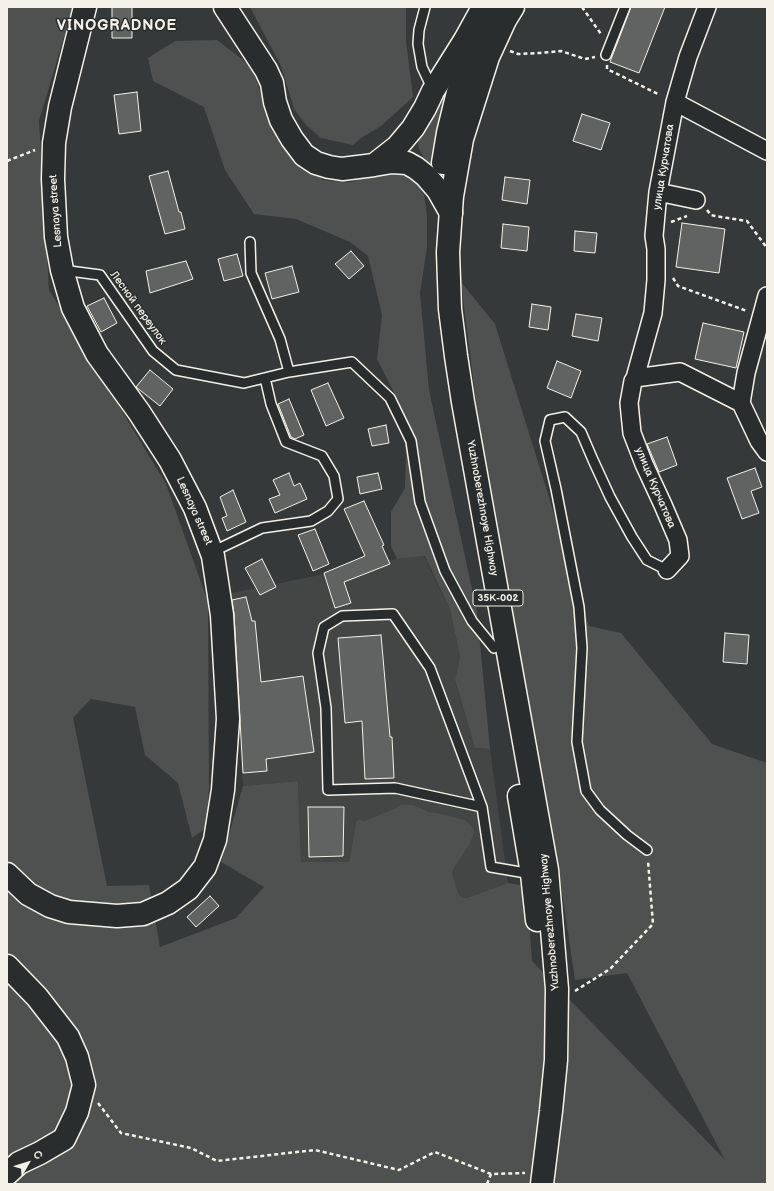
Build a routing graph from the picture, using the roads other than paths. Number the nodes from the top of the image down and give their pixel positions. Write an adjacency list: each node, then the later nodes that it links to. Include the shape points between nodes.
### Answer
1 (85, 7): 20 (main road, Lesnaya street, via 60,107 54,143 56,237)
2 (225, 7): 14 (main road, via 266,70 272,83 281,120 304,155 316,163 342,169)
3 (424, 7): 11 (lane, via 418,44)
4 (484, 7): 11 (main road)
5 (494, 7): 15 (main road, Yuzhnoberezhnoye Highway / 35К-002, via 483,24 458,92)
6 (513, 7): 10 (main road, Yuzhnoberezhnoye Highway / 35К-002)
7 (625, 7): 9 (lane)
8 (706, 7): 12 (street, улица Курчатова)
9 (608, 51)
10 (488, 57): 11 (main road); 18 (main road, Yuzhnoberezhnoye Highway / 35К-002, via 462,139)
11 (429, 99): 14 (main road, via 413,128 397,147)
12 (675, 102): 13 (street); 16 (street, улица Курчатова)
13 (767, 151)
14 (374, 165): 15 (main road, via 407,163 426,176)
15 (438, 190): 18 (main road); 29 (main road, Yuzhnoberezhnoye Highway / 35К-002, via 434,263 439,324)
16 (658, 192): 17 (street); 24 (street, улица Курчатова, via 654,236 656,264 653,313)
17 (696, 200)
18 (450, 213): 32 (main road, Yuzhnoberezhnoye Highway / 35К-002, via 450,308 456,356)
19 (250, 242): 22 (lane, via 251,273 280,339)
20 (62, 270): 23 (lane, Лесной переулок, via 100,275 153,350 176,370 244,383); 27 (main road, Lesnaya street, via 76,315 97,354 140,412 170,460 195,508)
21 (767, 296): 25 (street, via 746,373)
22 (289, 372): 23 (lane, Лесной переулок); 29 (lane, Лесной переулок, via 352,362 390,398 411,441 420,502 446,571 472,621)
23 (265, 378): 27 (lane, via 271,404 286,442 322,456 334,476 338,499 328,512 311,521 262,528)
24 (635, 378): 25 (street, via 680,372); 28 (street, улица Курчатова, via 629,403 632,433 678,540 680,556)
25 (741, 404): 26 (street)
26 (767, 452)
27 (212, 552): 33 (main road, Lesnaya street, via 222,615 228,719 215,840 205,867 188,889 168,903 143,914 117,916 70,912 50,906 28,894)
28 (667, 570): 31 (lane, via 647,560 632,537 610,497 581,432 565,417 550,420 545,441 579,607 582,648 577,742 586,791 600,810 627,836)
29 (494, 648): 32 (main road, Yuzhnoberezhnoye Highway / 35К-002)
30 (482, 808): 30 (lane, via 430,668 392,614 342,616 324,627 318,653 326,708 328,790 395,788); 32 (lane, via 491,867)
31 (647, 850)
32 (540, 872): 36 (main road, Yuzhnoberezhnoye Highway / 35К-002, via 544,989 542,1061)
33 (7, 874)
34 (7, 966): 35 (main road, via 37,997 68,1037 77,1057 84,1085 77,1112 64,1139 19,1163)
35 (7, 1174)
36 (533, 1180)

